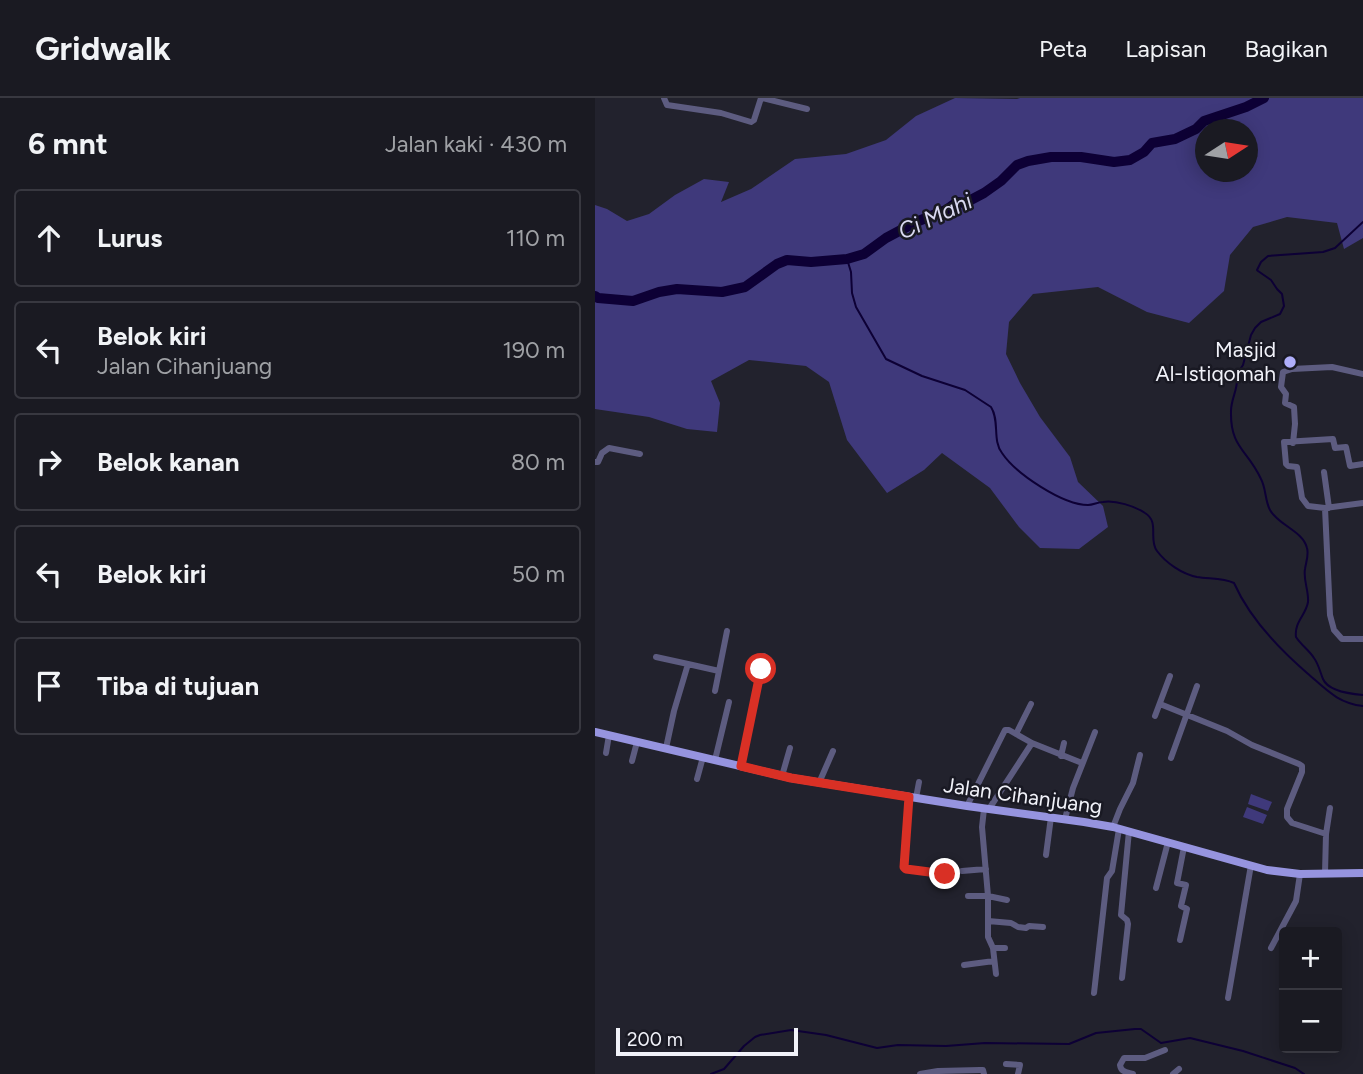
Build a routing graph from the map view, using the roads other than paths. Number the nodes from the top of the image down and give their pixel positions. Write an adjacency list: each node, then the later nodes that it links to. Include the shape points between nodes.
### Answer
1 (664, 98): 2 (street, via 667,105 751,122)
2 (761, 98): 3 (street)
3 (807, 109)
4 (1363, 374): 5 (street, via 1332,367 1283,372 1285,403 1294,407)
5 (1293, 443): 8 (street, via 1333,439 1335,448 1346,447 1350,466); 11 (street, via 1284,442 1286,464 1297,467 1304,503)
6 (641, 454): 7 (street, via 609,449)
7 (595, 462)
8 (1363, 464)
9 (1324, 472): 11 (street)
10 (1363, 503): 11 (street)
11 (1327, 508): 13 (street, via 1334,631 1342,639)
12 (727, 631): 17 (street)
13 (1363, 639)
14 (764, 656): 44 (street)
15 (656, 657): 16 (street)
16 (688, 664): 17 (street); 33 (street)
17 (719, 671): 20 (street)
18 (1170, 676): 23 (street)
19 (1197, 686): 24 (street)
20 (715, 691)
21 (729, 702): 41 (street)
22 (1031, 704): 28 (street)
23 (1160, 704): 24 (street); 25 (street)
24 (1186, 715): 40 (street); 57 (street, via 1302,766 1287,817)
25 (1155, 716)
26 (595, 732): 29 (main road, Jalan Cihanjuang)
27 (1095, 732): 43 (street)
28 (1016, 734): 31 (street); 50 (street, via 1003,732)
29 (610, 735): 30 (main road, Jalan Cihanjuang); 36 (street)
30 (637, 742): 33 (main road, Jalan Cihanjuang); 42 (street)
31 (1032, 743): 38 (street); 52 (street)
32 (1064, 743): 38 (street)
33 (666, 748): 39 (main road, Jalan Cihanjuang)
34 (790, 748): 45 (street)
35 (833, 751): 48 (street)
36 (606, 753)
37 (1140, 755): 55 (street)
38 (1061, 756): 43 (street)
39 (703, 757): 41 (main road, Jalan Cihanjuang); 46 (street)
40 (1171, 758)
41 (715, 760): 44 (main road, Jalan Cihanjuang)
42 (632, 761)
43 (1082, 763): 54 (street)
44 (741, 766): 45 (main road, Jalan Cihanjuang)
45 (782, 776): 48 (main road, Jalan Cihanjuang)
46 (697, 779)
47 (919, 782): 49 (street)
48 (819, 783): 49 (main road, Jalan Cihanjuang)
49 (912, 798): 50 (main road, Jalan Cihanjuang); 67 (street, via 904,867)
50 (967, 806): 52 (main road, Jalan Cihanjuang)
51 (1330, 808): 57 (street)
52 (986, 809): 53 (main road, Jalan Cihanjuang); 62 (street, via 982,827)
53 (1051, 817): 54 (main road, Jalan Cihanjuang); 60 (street)
54 (1065, 819): 55 (main road, Jalan Cihanjuang)
55 (1116, 828): 56 (main road, Jalan Cihanjuang); 83 (street)
56 (1131, 832): 58 (main road, Jalan Cihanjuang); 63 (street); 82 (street, via 1121,915 1128,924)
57 (1326, 834): 65 (street)
58 (1168, 842): 59 (main road, Jalan Cihanjuang); 69 (street)
59 (1184, 846): 61 (main road, Jalan Cihanjuang); 75 (street, via 1177,883 1186,885 1181,906 1187,909)
60 (1046, 855)
61 (1251, 865): 68 (main road, Jalan Cihanjuang); 84 (street)
62 (986, 869): 64 (street); 71 (street)
63 (1129, 870)
64 (962, 871)
65 (1325, 873): 66 (main road, Jalan Cihanjuang); 68 (main road, Jalan Cihanjuang)
66 (1363, 873)
67 (945, 874)
68 (1300, 874): 78 (street, via 1296,901)
69 (1156, 888)
70 (968, 896): 71 (street)
71 (988, 896): 72 (street); 73 (street)
72 (1007, 900)
73 (988, 921): 74 (street); 76 (street)
74 (1043, 927)
75 (1179, 940)
76 (993, 948): 77 (street); 79 (street)
77 (1005, 948)
78 (1271, 948)
79 (994, 961): 80 (street); 81 (street)
80 (964, 965)
81 (996, 974)
82 (1122, 978)
83 (1094, 993)
84 (1228, 998)
85 (1165, 1050): 93 (street, via 1145,1058 1124,1058 1121,1069)
86 (1006, 1064): 87 (street)
87 (1020, 1065): 88 (street); 92 (street)
88 (1030, 1065)
89 (950, 1073): 90 (street); 91 (street, via 983,1070)
90 (920, 1074)
91 (984, 1074)
92 (1018, 1074)
93 (1133, 1074)

